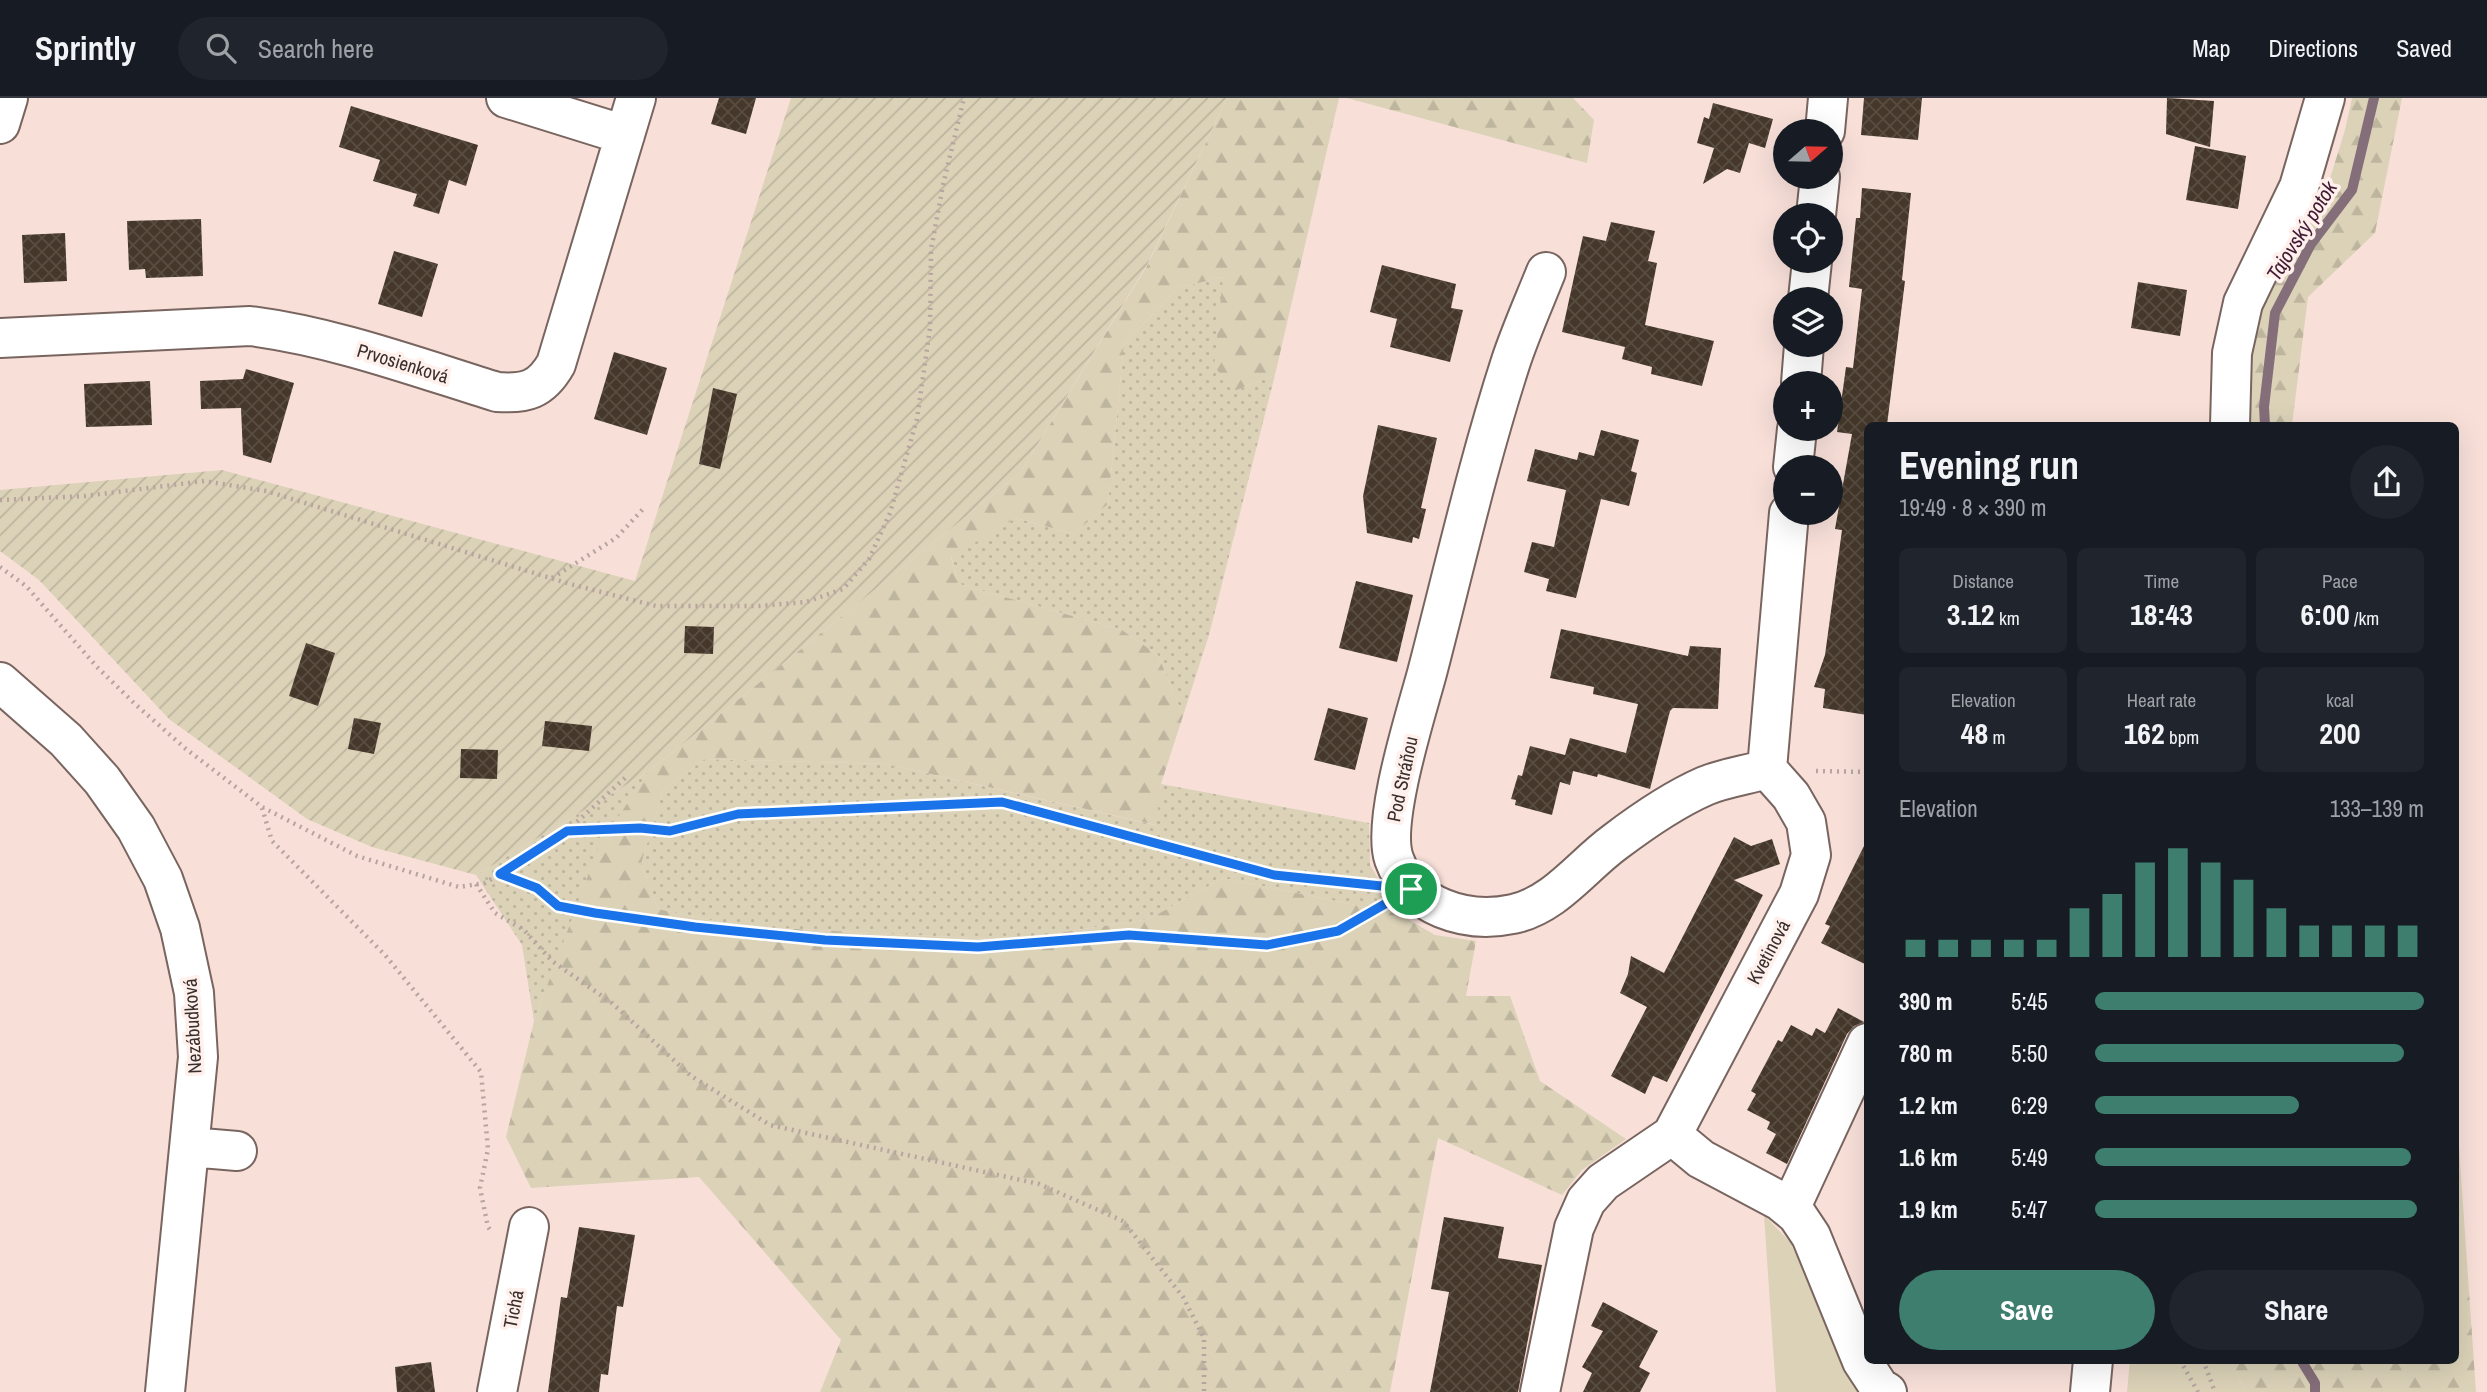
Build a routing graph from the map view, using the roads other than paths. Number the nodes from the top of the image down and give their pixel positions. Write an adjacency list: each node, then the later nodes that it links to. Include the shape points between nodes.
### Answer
1 (8, 98): 7 (street)
2 (506, 98): 8 (street)
3 (636, 98): 8 (street, Prvosienková)
4 (1828, 98): 6 (street)
5 (2325, 98): 11 (street, via 2298,187 2243,303 2232,353)
6 (1826, 119)
7 (0, 124)
8 (625, 135): 10 (street, Prvosienková, via 556,364 547,379 533,389 496,392 334,342 250,326)
9 (1546, 272): 14 (street, Pod Stráňou, via 1491,426 1391,821 1394,858 1411,889 1439,908 1475,916 1513,914 1549,899 1613,843 1664,807 1707,785)
10 (0, 338)
11 (2230, 422)
12 (1788, 525): 14 (street)
13 (0, 682): 17 (street, Nezábudková, via 102,780 136,828 163,879 180,928 194,993 198,1057)
14 (1767, 769): 16 (street, Kvetinová, via 1806,822 1811,855 1800,894)
15 (1864, 1049): 19 (street)
16 (1672, 1135): 19 (street, via 1701,1159); 24 (street, Kvetinová, via 1603,1182 1586,1201 1574,1228)
17 (190, 1147): 18 (street); 22 (street, Nezábudková)
18 (237, 1152)
19 (1790, 1209): 25 (street, via 1811,1236 1862,1361)
20 (529, 1227): 23 (street, Tichá)
21 (2093, 1364): 26 (street)
22 (165, 1392)
23 (497, 1392)
24 (1540, 1392)
25 (1887, 1392)
26 (2090, 1392)

